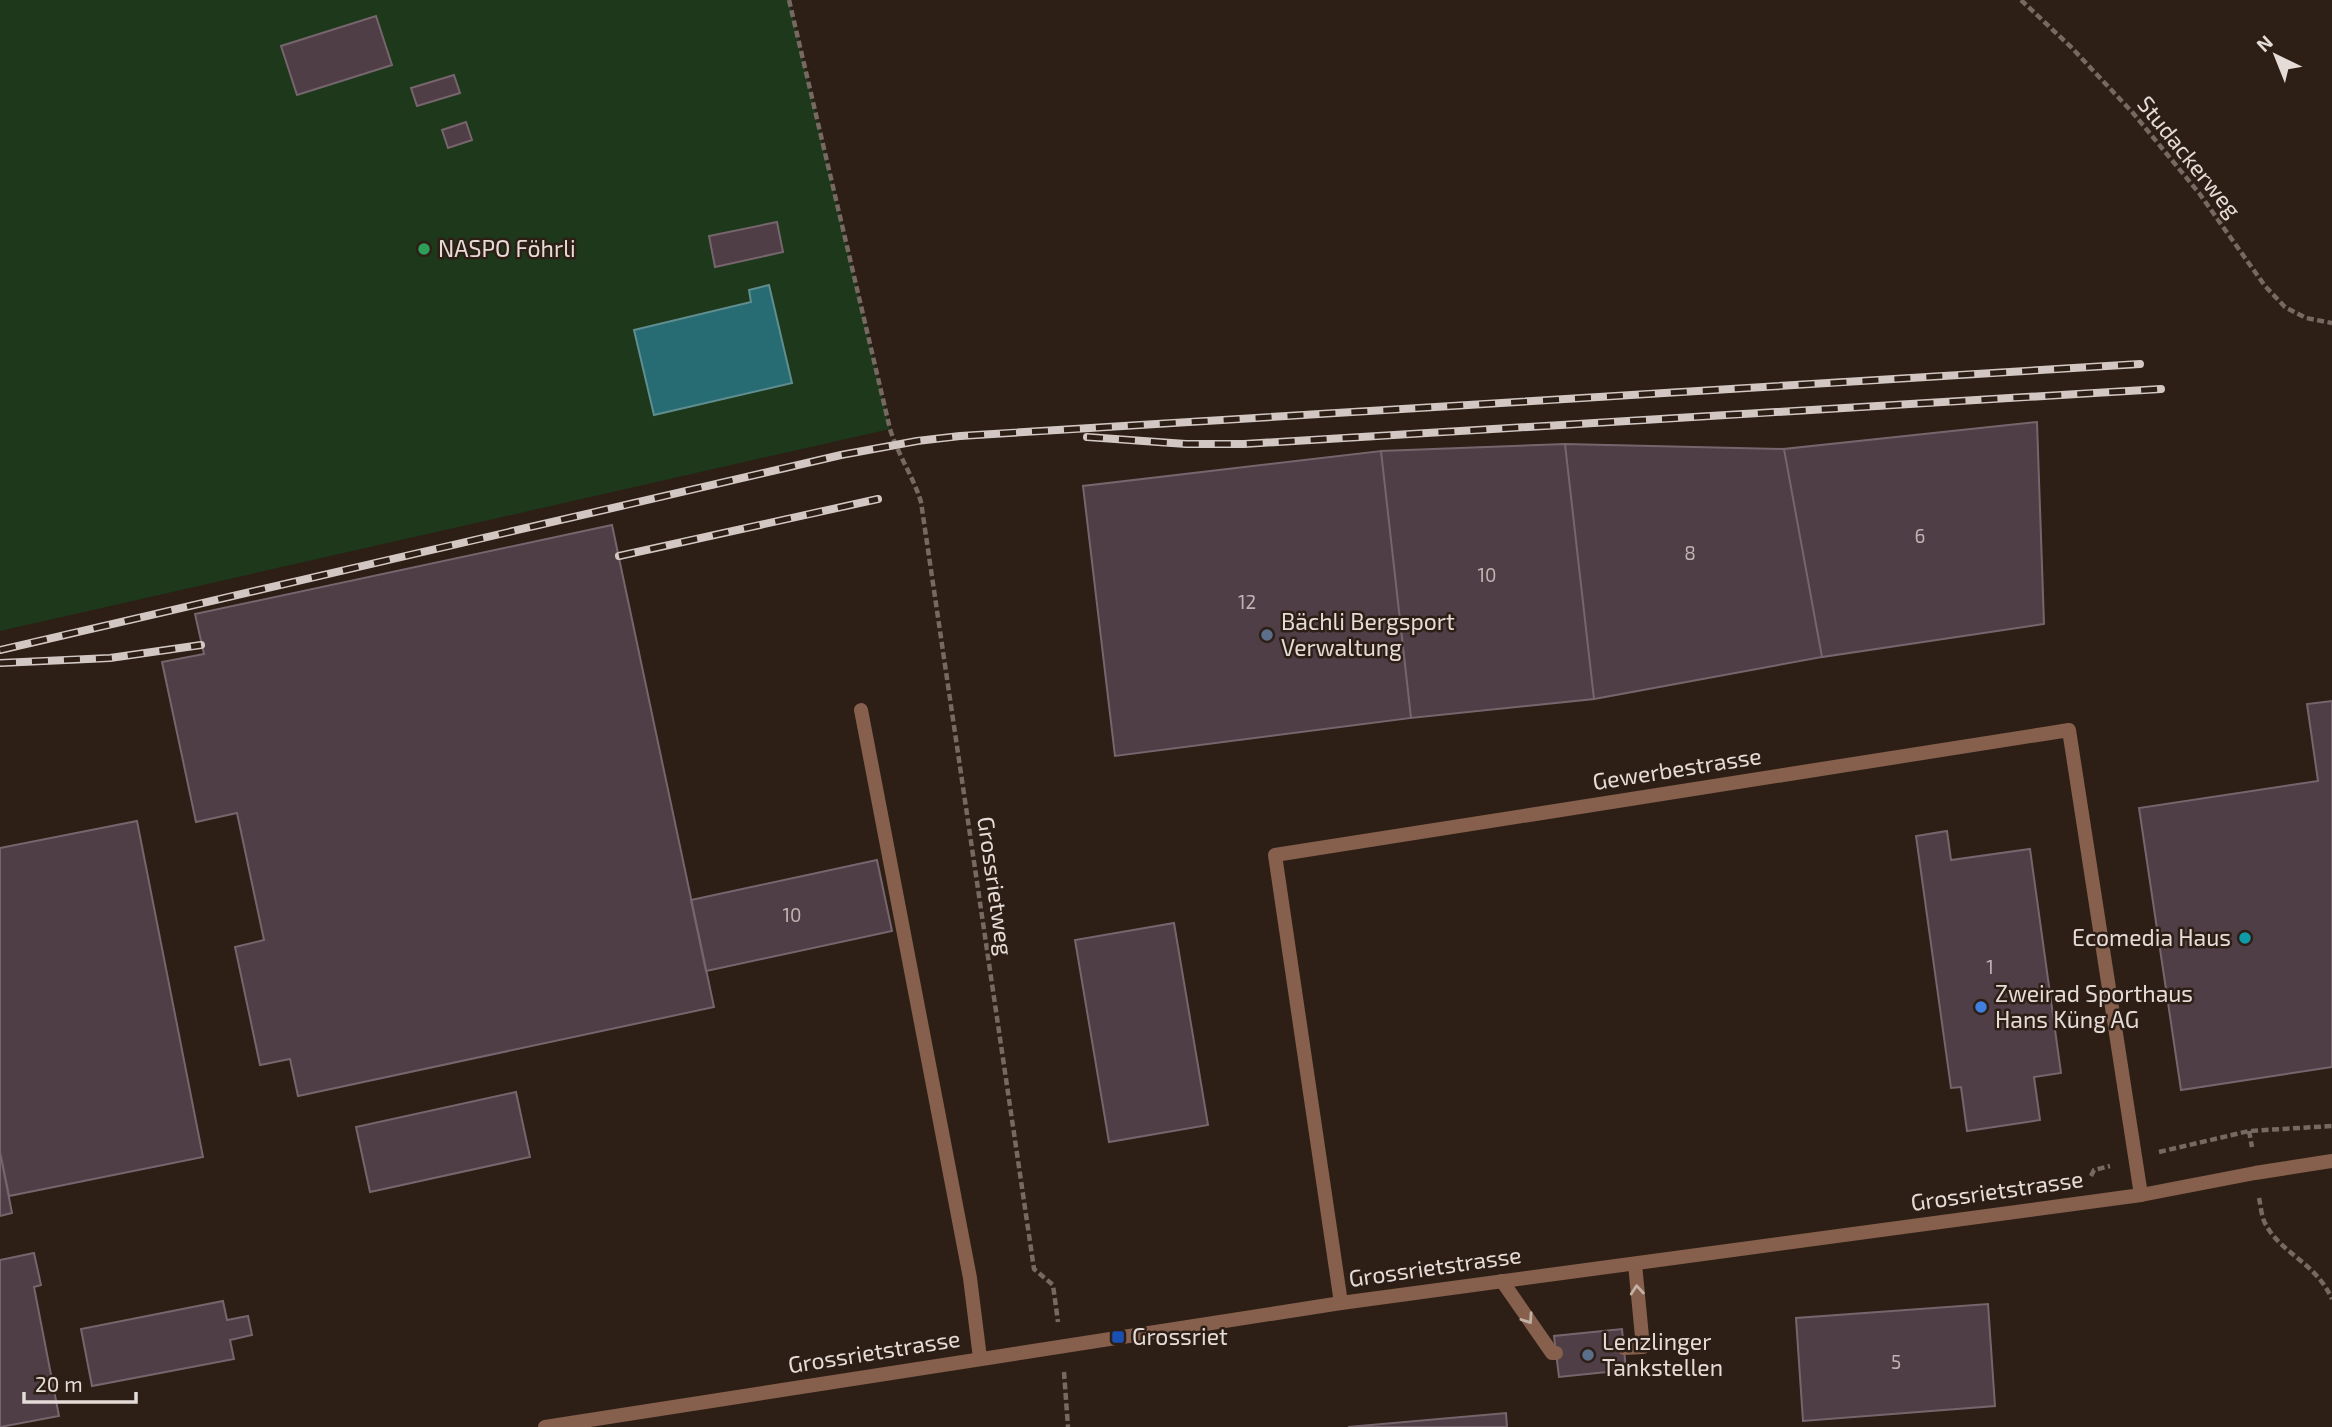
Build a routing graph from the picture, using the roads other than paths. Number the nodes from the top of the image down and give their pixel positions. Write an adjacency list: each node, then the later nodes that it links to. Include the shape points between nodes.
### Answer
1 (861, 710): 9 (street, via 971,1278)
2 (2332, 1161): 3 (street, Grossrietstrasse)
3 (2141, 1195): 4 (street, Grossrietstrasse); 6 (street, Gewerbestrasse, via 2069,730 1275,855)
4 (1634, 1264): 5 (street, Grossrietstrasse); 7 (street, one-way to 4, via 1643,1347)
5 (1502, 1281): 6 (street, Grossrietstrasse); 8 (street, one-way to 8)
6 (1342, 1303): 9 (street, Grossrietstrasse)
7 (1624, 1348)
8 (1556, 1353)
9 (980, 1358): 10 (street, Grossrietstrasse)
10 (545, 1427)

